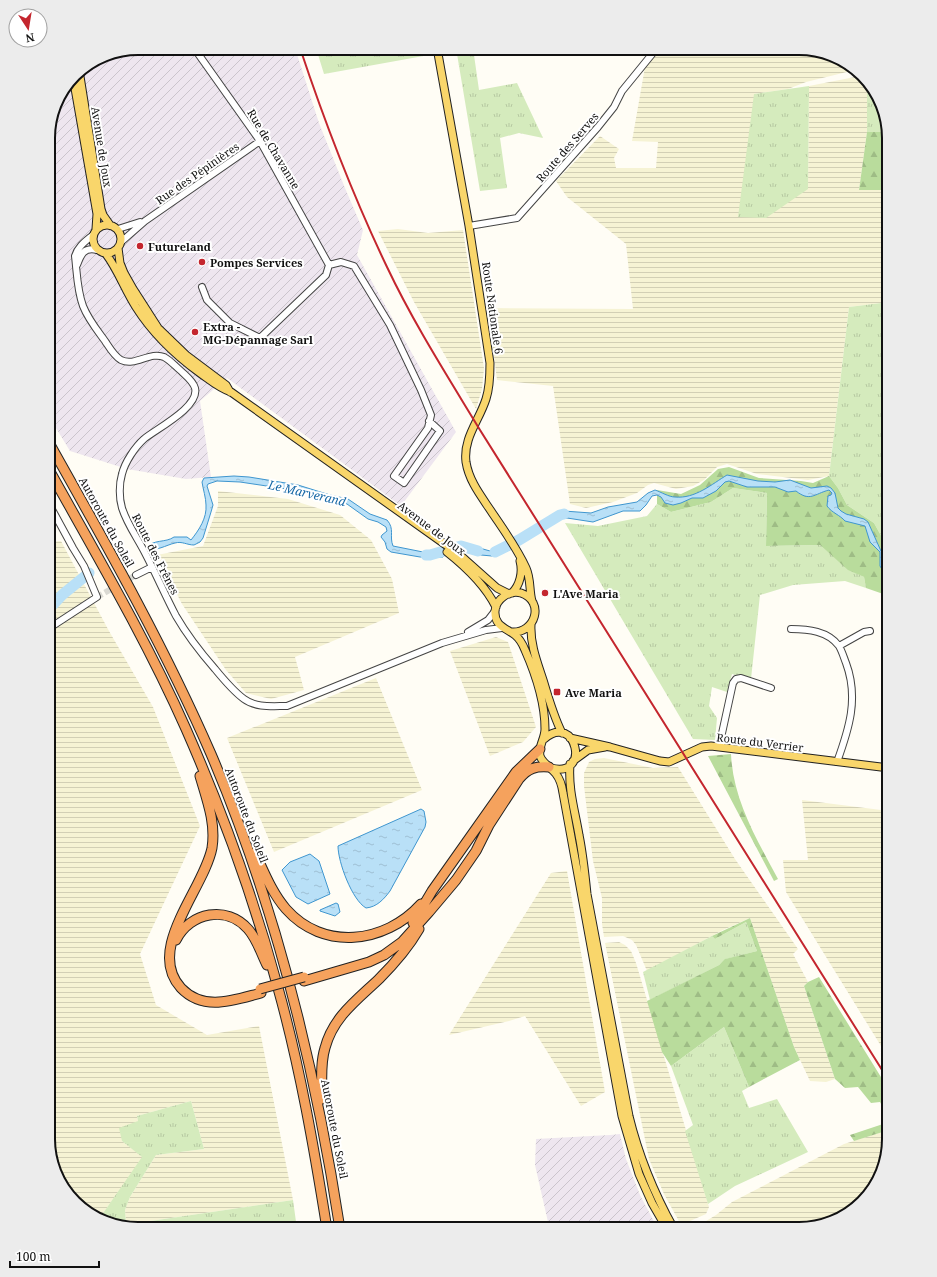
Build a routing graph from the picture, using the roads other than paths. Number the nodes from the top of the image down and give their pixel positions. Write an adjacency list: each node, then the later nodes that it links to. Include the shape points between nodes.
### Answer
1 (199, 55): 6 (street, Rue de Chavanne)
2 (438, 55): 9 (main road, Route Nationale 6)
3 (651, 55): 9 (street, Route des Serves, via 622,91 614,107 598,127 517,218)
4 (80, 78): 8 (main road, Avenue de Joux, via 101,209)
5 (75, 84): 11 (main road, Avenue de Joux, via 96,214)
6 (260, 141): 7 (street, Rue des Pépinières); 15 (street, Rue de Chavanne)
7 (145, 220): 10 (street, Rue des Pépinières); 12 (street, Rue des Pépinières)
8 (110, 225): 10 (main road); 11 (main road, via 100,226)
9 (469, 226): 24 (main road, Route Nationale 6, via 490,363 490,381 486,399 469,434 465,448 466,462 475,487)
10 (118, 229): 12 (main road, via 122,237)
11 (95, 232): 13 (main road, via 93,242); 16 (street, Route des Frênes, via 76,252)
12 (120, 245): 14 (main road, via 113,252); 18 (main road, Avenue de Joux, via 118,257 124,272 158,328 186,355 226,385)
13 (97, 250): 14 (main road); 16 (street, via 88,249 83,252)
14 (106, 254): 18 (main road, Avenue de Joux, via 136,307 167,346 221,389)
15 (329, 265): 17 (street, via 326,275 260,338 230,323 207,300); 19 (street, via 341,262 354,266 390,325 421,390 431,415)
16 (76, 266): 25 (street, Route des Frênes, via 84,308 120,360 128,362 155,356 164,357 194,383 195,395 192,402 140,443 121,476 122,509)
17 (202, 287)
18 (230, 392): 23 (main road, Avenue de Joux, via 366,489 394,514)
19 (429, 421): 19 (street, via 428,428 394,476 404,483 440,430)
20 (55, 454): 50 (highway, Autoroute du Soleil, via 169,663 212,756)
21 (55, 481): 39 (highway, via 134,624)
22 (55, 515): 30 (street, via 84,566 97,597)
23 (439, 543): 27 (main road, Avenue de Joux, via 460,555 497,588); 29 (main road, Avenue de Joux, via 478,580)
24 (518, 554): 27 (main road, Route Nationale 6, via 521,564 520,578 516,589); 28 (main road, Route Nationale 6, via 528,574)
25 (152, 567): 26 (street); 36 (street, Route des Frênes, via 177,617 200,652 230,687 245,700 264,706 287,706)
26 (136, 575)
27 (510, 593): 28 (main road, via 526,595); 29 (main road, via 498,602)
28 (532, 602): 31 (main road, via 535,613)
29 (495, 609): 32 (main road); 36 (street, Route des Frênes, via 488,620)
30 (55, 624)
31 (531, 625): 34 (main road, via 522,631); 40 (main road, via 536,659)
32 (502, 628): 34 (main road); 36 (street, Route des Frênes)
33 (792, 629): 37 (street, via 818,632)
34 (511, 632): 42 (main road, via 522,644 539,688 546,731)
35 (870, 632): 37 (street, via 864,632)
36 (462, 636)
37 (839, 646): 46 (street, via 850,674 853,692 846,736)
38 (771, 688): 44 (street, via 741,678 736,679)
39 (185, 728): 54 (highway, via 231,841); 55 (highway, via 209,805 213,838 205,870 172,940 169,951 171,968 182,989 202,1001 219,1003)
40 (562, 733): 41 (main road); 42 (main road, via 552,733)
41 (570, 738): 43 (main road, Route du Verrier); 47 (main road, via 576,749)
42 (544, 739): 45 (main road)
43 (610, 747): 44 (main road, Route du Verrier, via 660,762 669,762 702,747); 47 (main road, Route du Verrier, via 588,750)
44 (719, 747): 46 (main road, Route du Verrier)
45 (540, 749): 48 (main road, via 541,757); 51 (highway, via 516,772)
46 (837, 762): 49 (main road, Route du Verrier)
47 (572, 763): 48 (main road, via 559,769); 56 (main road, via 572,803)
48 (550, 767): 52 (highway, via 532,768 519,778 472,857); 56 (main road, via 556,774 563,793)
49 (882, 767)
50 (233, 809): 51 (highway, via 282,903 298,920 320,932 350,938 379,933 408,916); 57 (highway, Autoroute du Soleil, via 256,871 284,964)
51 (432, 891): 53 (highway, via 414,922 400,939 387,949 374,956)
52 (429, 912): 53 (highway, via 402,942 384,955 360,965); 57 (highway, via 403,952 379,979 346,1009 333,1026 323,1057)
53 (304, 979): 55 (highway, bridge)
54 (279, 990): 55 (highway, via 253,936 236,919 221,914 207,915 194,920 181,932 174,947 174,963 178,977 189,990 206,998 217,999); 58 (highway, via 305,1105)
55 (260, 991)
56 (624, 1113): 60 (main road, via 639,1174); 61 (main road, via 634,1135 644,1169)
57 (321, 1118): 59 (highway, Autoroute du Soleil)
58 (326, 1222)
59 (339, 1222)
60 (663, 1222)
61 (670, 1222)

